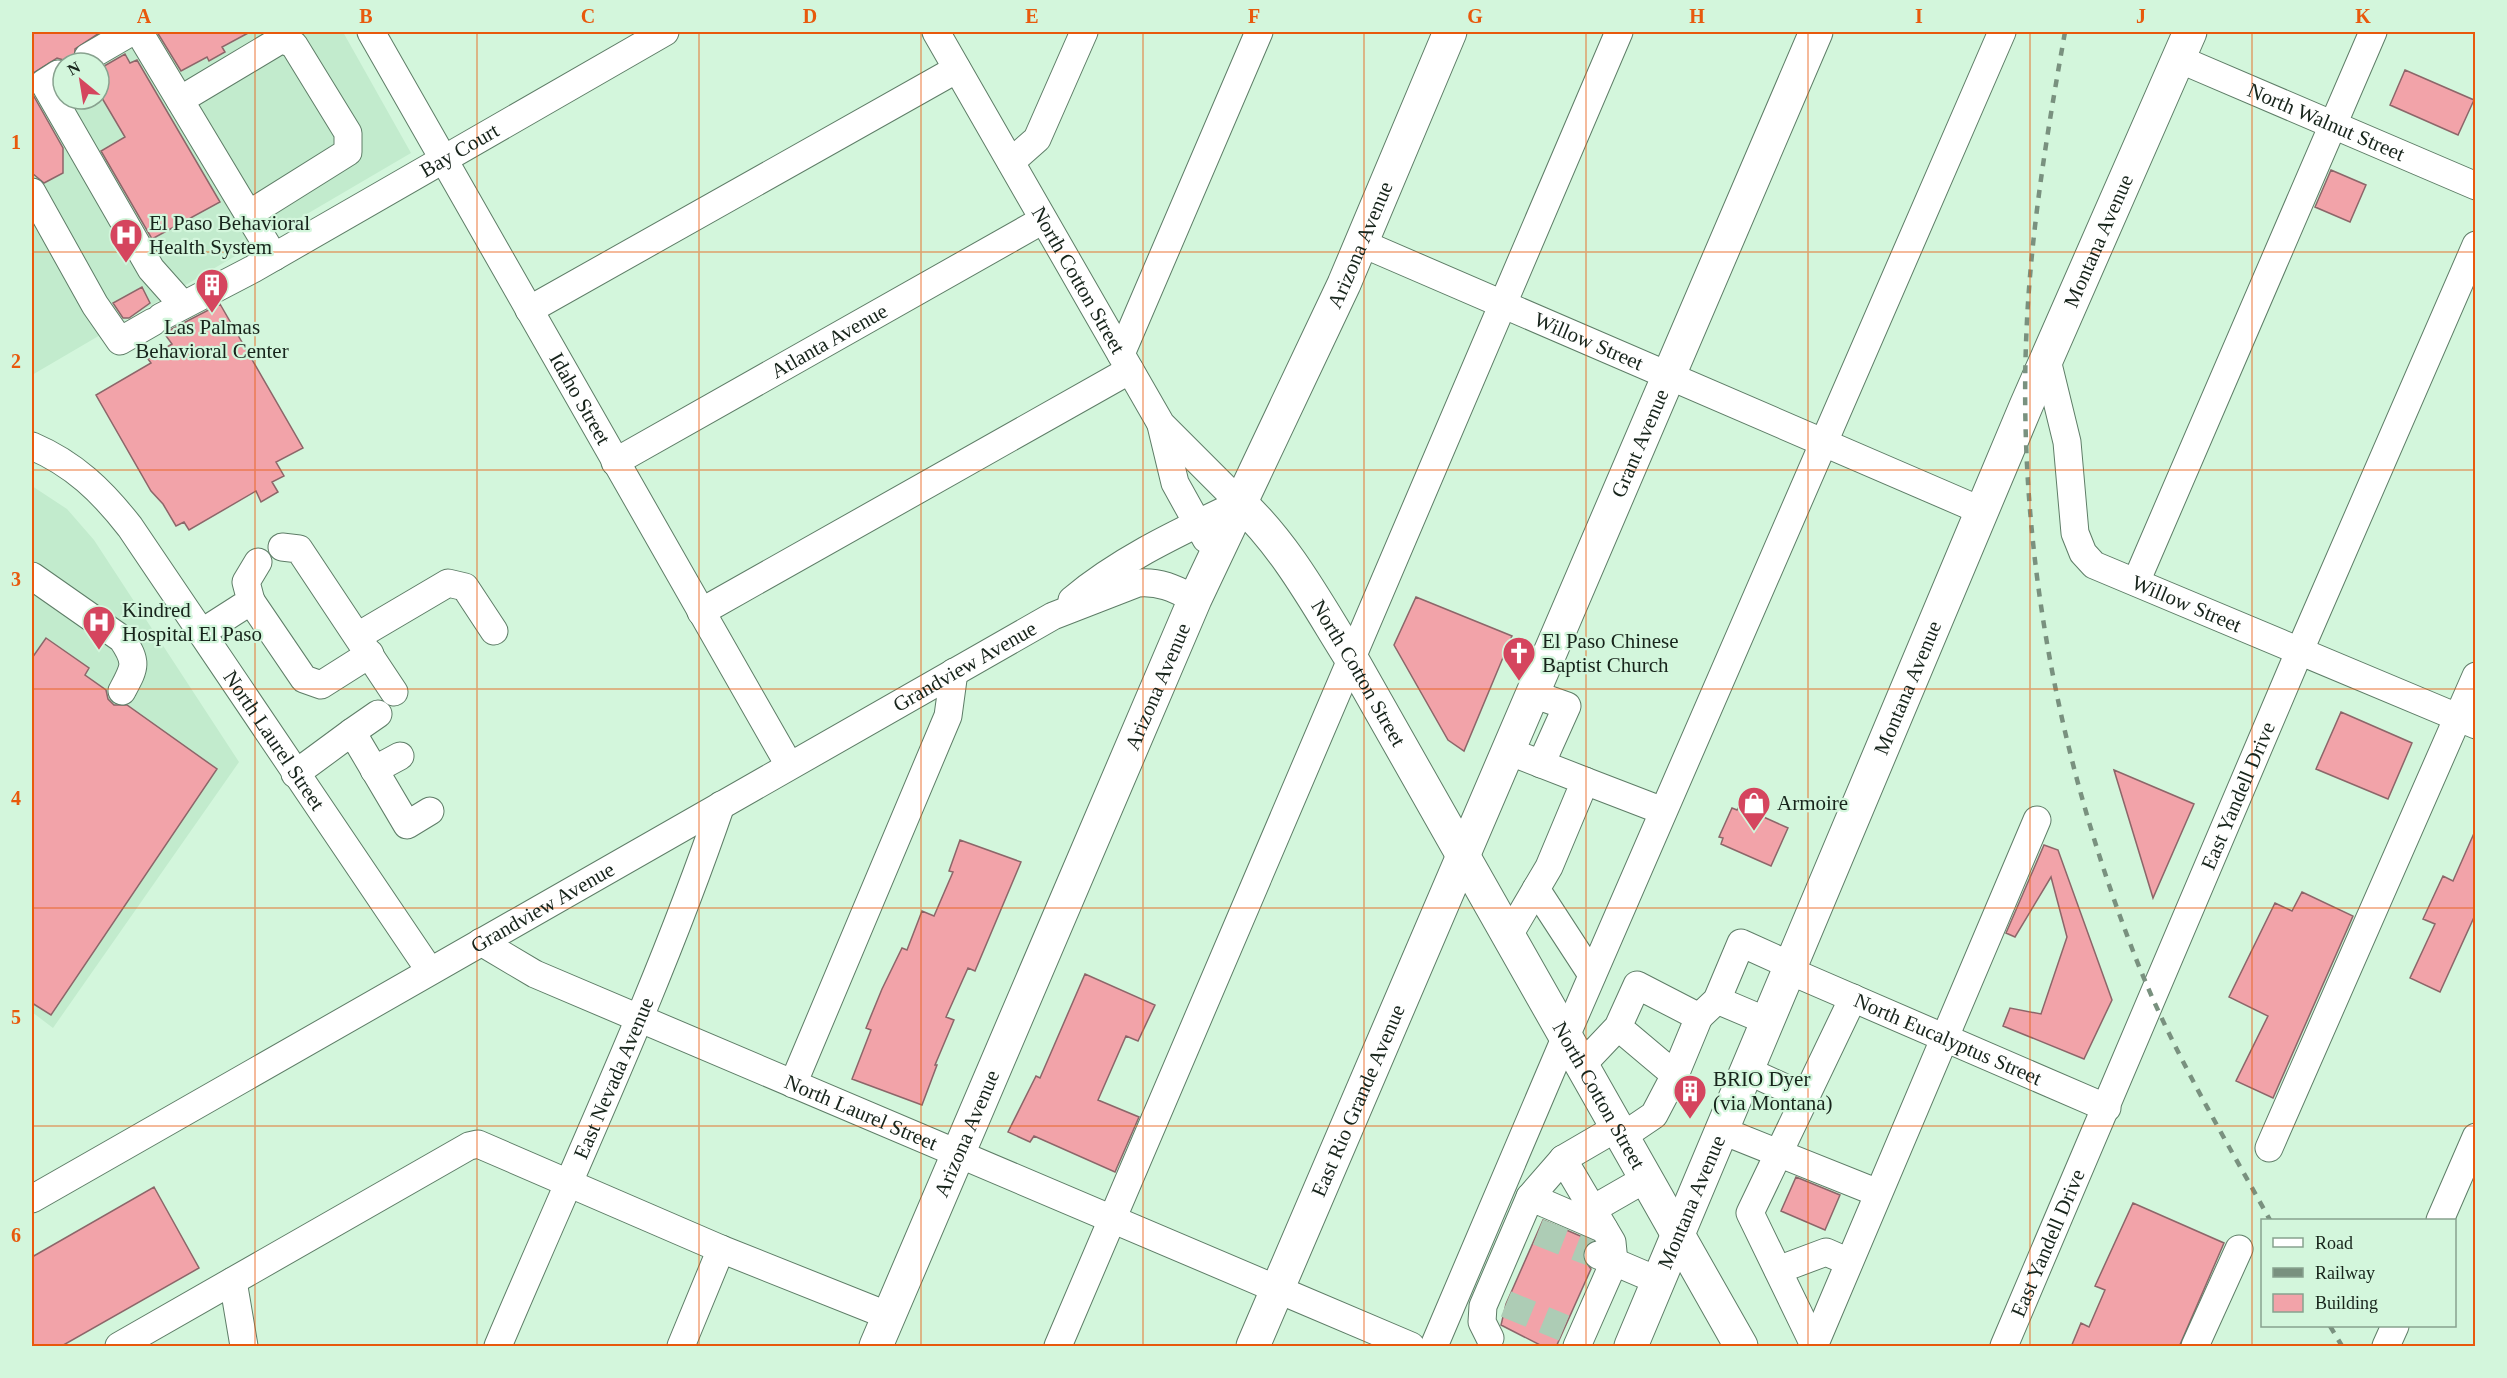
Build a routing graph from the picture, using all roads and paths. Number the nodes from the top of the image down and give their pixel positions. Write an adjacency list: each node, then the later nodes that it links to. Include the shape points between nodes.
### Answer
1 (131, 32): 14 (street)
2 (139, 32): 18 (street)
3 (371, 32): 21 (street, Idaho Street)
4 (665, 32): 21 (street, Bay Court)
5 (936, 32): 15 (street, North Cotton Street)
6 (1084, 32): 22 (street, via 1037,139)
7 (1259, 32): 34 (street)
8 (1450, 32): 27 (main road, Arizona Avenue)
9 (1619, 32): 30 (street)
10 (1816, 32): 35 (main road, Grant Avenue)
11 (2002, 32): 37 (street)
12 (2373, 32): 20 (street)
13 (2184, 45): 20 (street, North Walnut Street); 33 (main road, Montana Avenue)
14 (98, 51)
15 (957, 69): 22 (street, North Cotton Street); 31 (street)
16 (51, 79): 17 (street, via 44,83)
17 (51, 95)
18 (180, 100): 25 (street); 25 (street, via 282,39 294,45 348,133 348,152)
19 (60, 111): 32 (street, via 152,269)
20 (2333, 126): 23 (street, North Walnut Street); 47 (street)
21 (443, 158): 29 (street, Bay Court); 31 (street, Idaho Street)
22 (1011, 162): 26 (street, North Cotton Street)
23 (2475, 186)
24 (32, 192): 32 (street, Bay Court, via 95,305 120,341)
25 (249, 214): 29 (street)
26 (1043, 220): 34 (street, North Cotton Street); 39 (street, Atlanta Avenue)
27 (1361, 243): 30 (street, Willow Street); 40 (main road, Arizona Avenue)
28 (2475, 245): 55 (street, East Yandell Drive)
29 (263, 263): 32 (street, Bay Court)
30 (1503, 305): 35 (street, Willow Street); 56 (street)
31 (529, 310): 39 (street, Idaho Street)
32 (166, 315)
33 (2047, 360): 41 (main road, Montana Avenue); 47 (street, Willow Street, via 2067,442 2080,547 2094,565)
34 (1125, 362): 36 (street, North Cotton Street); 50 (street)
35 (1671, 377): 37 (street, Willow Street); 61 (main road, Grant Avenue)
36 (1161, 424): 40 (street, North Cotton Street); 42 (street, via 1175,483)
37 (1823, 442): 41 (street, Willow Street); 74 (street)
38 (32, 446): 53 (street, North Laurel Street, via 80,472 105,494)
39 (615, 462): 50 (street, Idaho Street)
40 (1240, 503): 42 (street, Grandview Avenue); 44 (main road, Arizona Avenue); 56 (main road, North Cotton Street, via 1283,550)
41 (1982, 511): 80 (main road, Montana Avenue)
42 (1198, 523): 44 (street); 51 (street, Grandview Avenue, via 1097,579)
43 (282, 547): 54 (street, via 299,549)
44 (1215, 557): 48 (main road, Arizona Avenue)
45 (258, 562): 49 (street, via 246,582)
46 (32, 576): 59 (street, via 122,639 135,668)
47 (2136, 582): 55 (street, Willow Street)
48 (1195, 599): 51 (street, Grandview Avenue, via 1151,581); 101 (main road, Arizona Avenue)
49 (251, 601): 53 (street); 54 (street, via 304,679 321,685)
50 (701, 612): 68 (street, Idaho Street)
51 (1053, 616): 57 (street, Grandview Avenue)
52 (494, 631): 54 (street, via 465,588 448,583)
53 (201, 633): 70 (street, North Laurel Street)
54 (364, 645): 60 (street)
55 (2300, 650): 63 (street, Willow Street); 95 (street, East Yandell Drive)
56 (1351, 658): 76 (main road, North Cotton Street); 110 (street)
57 (954, 672): 68 (street, Grandview Avenue); 93 (street, via 948,717)
58 (2475, 676): 63 (street)
59 (122, 691)
60 (394, 692)
61 (1533, 694): 65 (main road, Grant Avenue); 67 (street, via 1567,706)
62 (378, 714): 64 (street)
63 (2467, 721): 99 (street)
64 (352, 732): 69 (street); 70 (street)
65 (1508, 751): 67 (street); 76 (main road, Grant Avenue)
66 (400, 756): 69 (street)
67 (1541, 764): 71 (street)
68 (789, 765): 72 (street, Grandview Avenue)
69 (374, 770): 73 (street, via 407,825)
70 (295, 774): 81 (street, North Laurel Street)
71 (1584, 781): 74 (street); 77 (street)
72 (721, 804): 79 (street, Grandview Avenue); 85 (street, East Nevada Avenue, via 693,886)
73 (430, 811)
74 (1663, 811): 82 (street)
75 (2037, 820): 89 (street)
76 (1463, 855): 78 (main road, North Cotton Street); 119 (main road, East Rio Grande Avenue)
77 (1536, 889): 78 (street); 82 (street)
78 (1509, 935): 88 (main road, North Cotton Street)
79 (480, 942): 81 (street, Grandview Avenue); 85 (street, North Laurel Street, via 535,974)
80 (1791, 968): 83 (street, North Eucalyptus Street); 84 (street, North Eucalyptus Street, via 1741,943); 86 (main road, Montana Avenue)
81 (430, 971): 107 (street, Grandview Avenue)
82 (1592, 975): 88 (street)
83 (1853, 998): 89 (street, North Eucalyptus Street); 94 (street)
84 (1708, 1009): 86 (street); 87 (street, via 1637,985); 92 (street)
85 (637, 1018): 93 (street, North Laurel Street); 104 (street, East Nevada Avenue)
86 (1769, 1022): 91 (main road, Montana Avenue)
87 (1618, 1027): 90 (street); 92 (street)
88 (1566, 1036): 90 (main road, North Cotton Street); 133 (street)
89 (1943, 1037): 95 (street, North Eucalyptus Street); 105 (street)
90 (1582, 1065): 96 (main road, North Cotton Street)
91 (1748, 1071): 94 (street); 97 (main road, Montana Avenue)
92 (1675, 1075): 96 (street, via 1654,1115)
93 (793, 1084): 101 (street, North Laurel Street)
94 (1805, 1097): 100 (street)
95 (2107, 1107): 136 (street, East Yandell Drive)
96 (1621, 1131): 102 (street); 103 (main road, North Cotton Street)
97 (1723, 1131): 100 (street); 111 (main road, Montana Avenue)
98 (2475, 1137): 109 (street)
99 (2270, 1148)
100 (1779, 1153): 105 (street); 116 (street, via 1750,1213)
101 (958, 1155): 110 (street, North Laurel Street); 120 (main road, Arizona Avenue)
102 (1563, 1159): 106 (street); 108 (street)
103 (1647, 1178): 108 (street); 111 (main road, North Cotton Street)
104 (567, 1184): 112 (street); 117 (street, via 478,1144 469,1146); 127 (street, East Nevada Avenue)
105 (1878, 1193): 115 (street)
106 (1530, 1197): 108 (street); 123 (street, via 1529,1227 1497,1300 1483,1306 1482,1322)
107 (32, 1199)
108 (1598, 1219): 114 (street, via 1612,1242)
109 (2441, 1219)
110 (1111, 1220): 119 (street, North Laurel Street); 130 (street)
111 (1679, 1234): 118 (main road, Montana Avenue); 135 (main road, North Cotton Street)
112 (721, 1249): 120 (street); 128 (street)
113 (2239, 1249): 137 (street)
114 (1606, 1258): 118 (street); 122 (street)
115 (1849, 1262): 116 (street, via 1826,1252); 124 (street)
116 (1778, 1270): 124 (street)
117 (233, 1281): 125 (street); 126 (street)
118 (1659, 1281): 134 (main road, Montana Avenue)
119 (1277, 1290): 131 (main road, East Rio Grande Avenue); 132 (street, North Laurel Street)
120 (889, 1316): 129 (main road, Arizona Avenue)
121 (2395, 1327): 138 (street)
122 (1574, 1336)
123 (1496, 1344)
124 (1814, 1346)
125 (119, 1347)
126 (244, 1347)
127 (498, 1347)
128 (681, 1347)
129 (876, 1347)
130 (1058, 1347)
131 (1253, 1347)
132 (1411, 1347)
133 (1434, 1347)
134 (1631, 1347)
135 (1741, 1347)
136 (2004, 1347)
137 (2195, 1347)
138 (2386, 1347)

